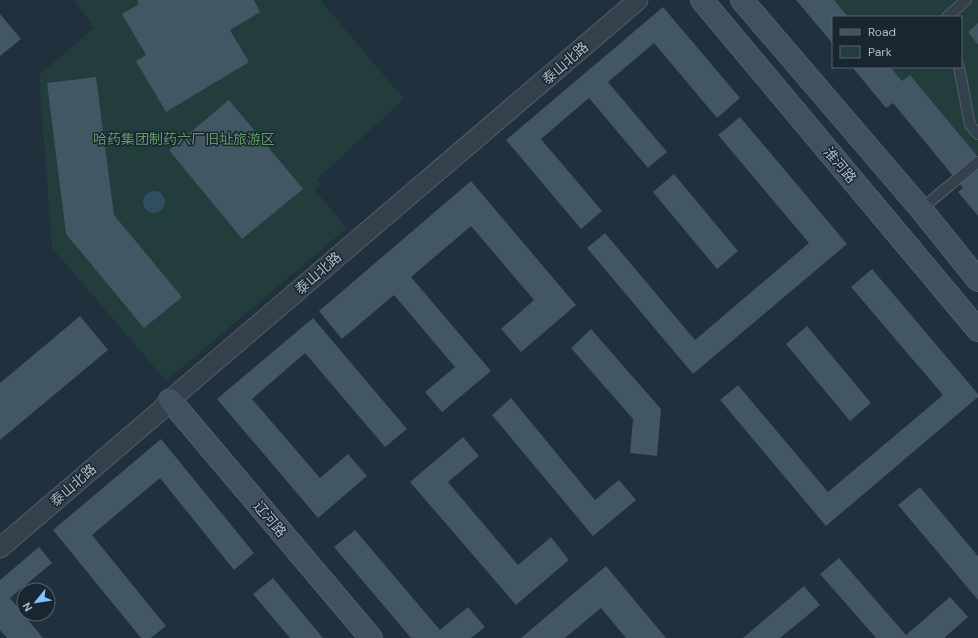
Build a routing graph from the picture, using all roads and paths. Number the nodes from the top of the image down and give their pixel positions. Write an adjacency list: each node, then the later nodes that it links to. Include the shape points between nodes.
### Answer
1 (638, 0): 12 (street, 泰山北路)
2 (702, 0): 11 (main road, 淮河路)
3 (742, 0): 9 (main road)
4 (966, 0): 5 (lane)
5 (948, 16)
6 (959, 68): 7 (lane, via 970,125)
7 (978, 134)
8 (978, 162): 9 (lane)
9 (921, 209): 10 (main road)
10 (978, 280)
11 (978, 330)
12 (165, 405): 13 (street, 泰山北路); 14 (main road, 辽河路); 15 (main road, 辽河路)
13 (0, 548)
14 (357, 638)
15 (371, 638)

